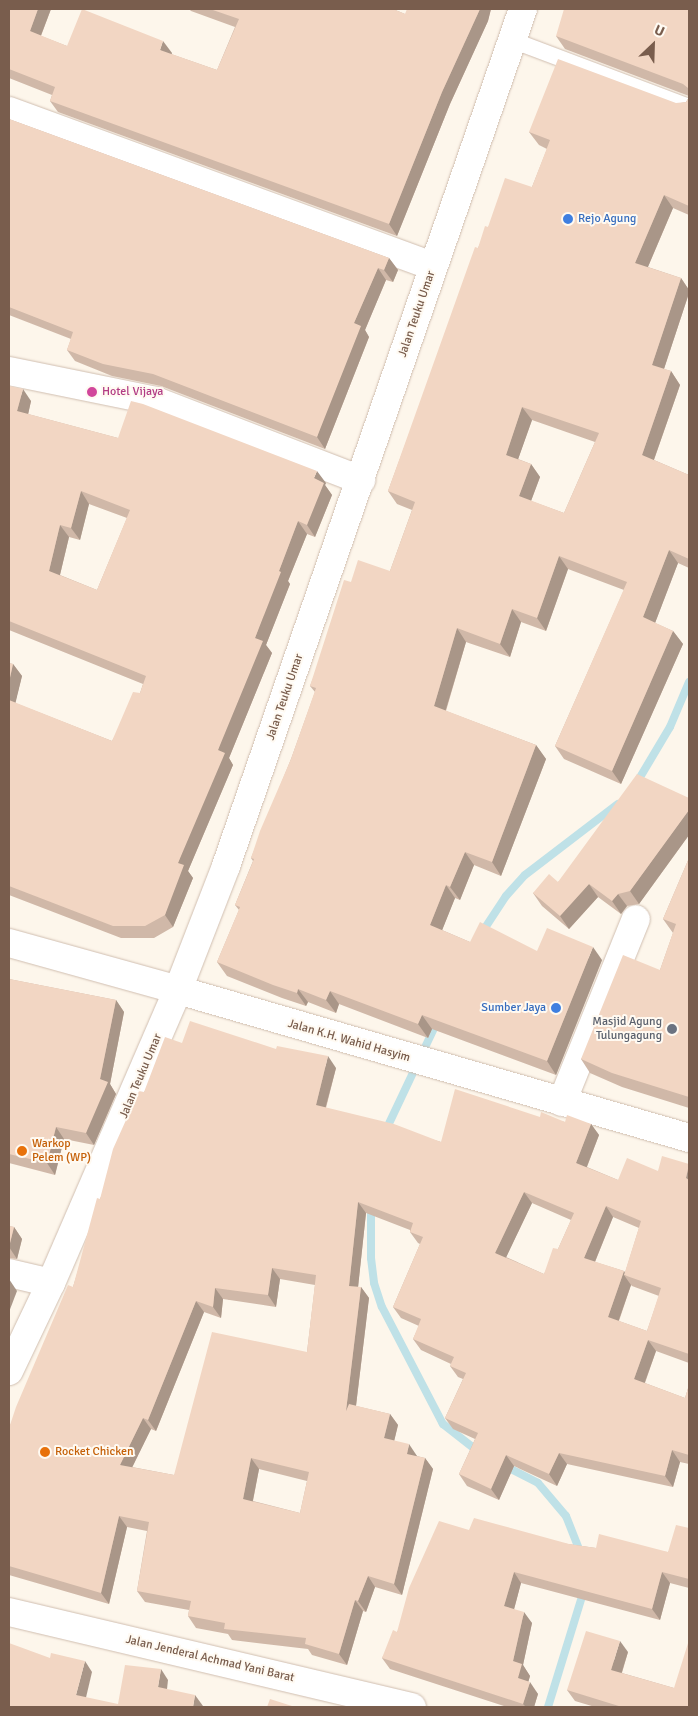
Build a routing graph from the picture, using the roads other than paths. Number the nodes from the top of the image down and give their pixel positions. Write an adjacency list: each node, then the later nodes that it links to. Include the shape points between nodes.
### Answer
1 (524, 9): 2 (street, Jalan Teuku Umar)
2 (512, 40): 3 (lane); 5 (street, Jalan Teuku Umar)
3 (689, 107)
4 (9, 111): 5 (street)
5 (433, 266): 7 (street, Jalan Teuku Umar)
6 (9, 371): 7 (street, via 156,402)
7 (361, 480): 10 (street, Jalan Teuku Umar, via 226,866)
8 (636, 919): 11 (street)
9 (9, 943): 10 (street, Jalan K.H. Wahid Hasyim)
10 (178, 990): 11 (street, Jalan K.H. Wahid Hasyim); 14 (street, Jalan Teuku Umar)
11 (562, 1102): 12 (street, Jalan K.H. Wahid Hasyim)
12 (689, 1138)
13 (9, 1273): 14 (street)
14 (51, 1284): 15 (street, Jalan Teuku Umar)
15 (9, 1371)
16 (9, 1612): 17 (street, Jalan Jenderal Achmad Yani Barat)
17 (412, 1707)

